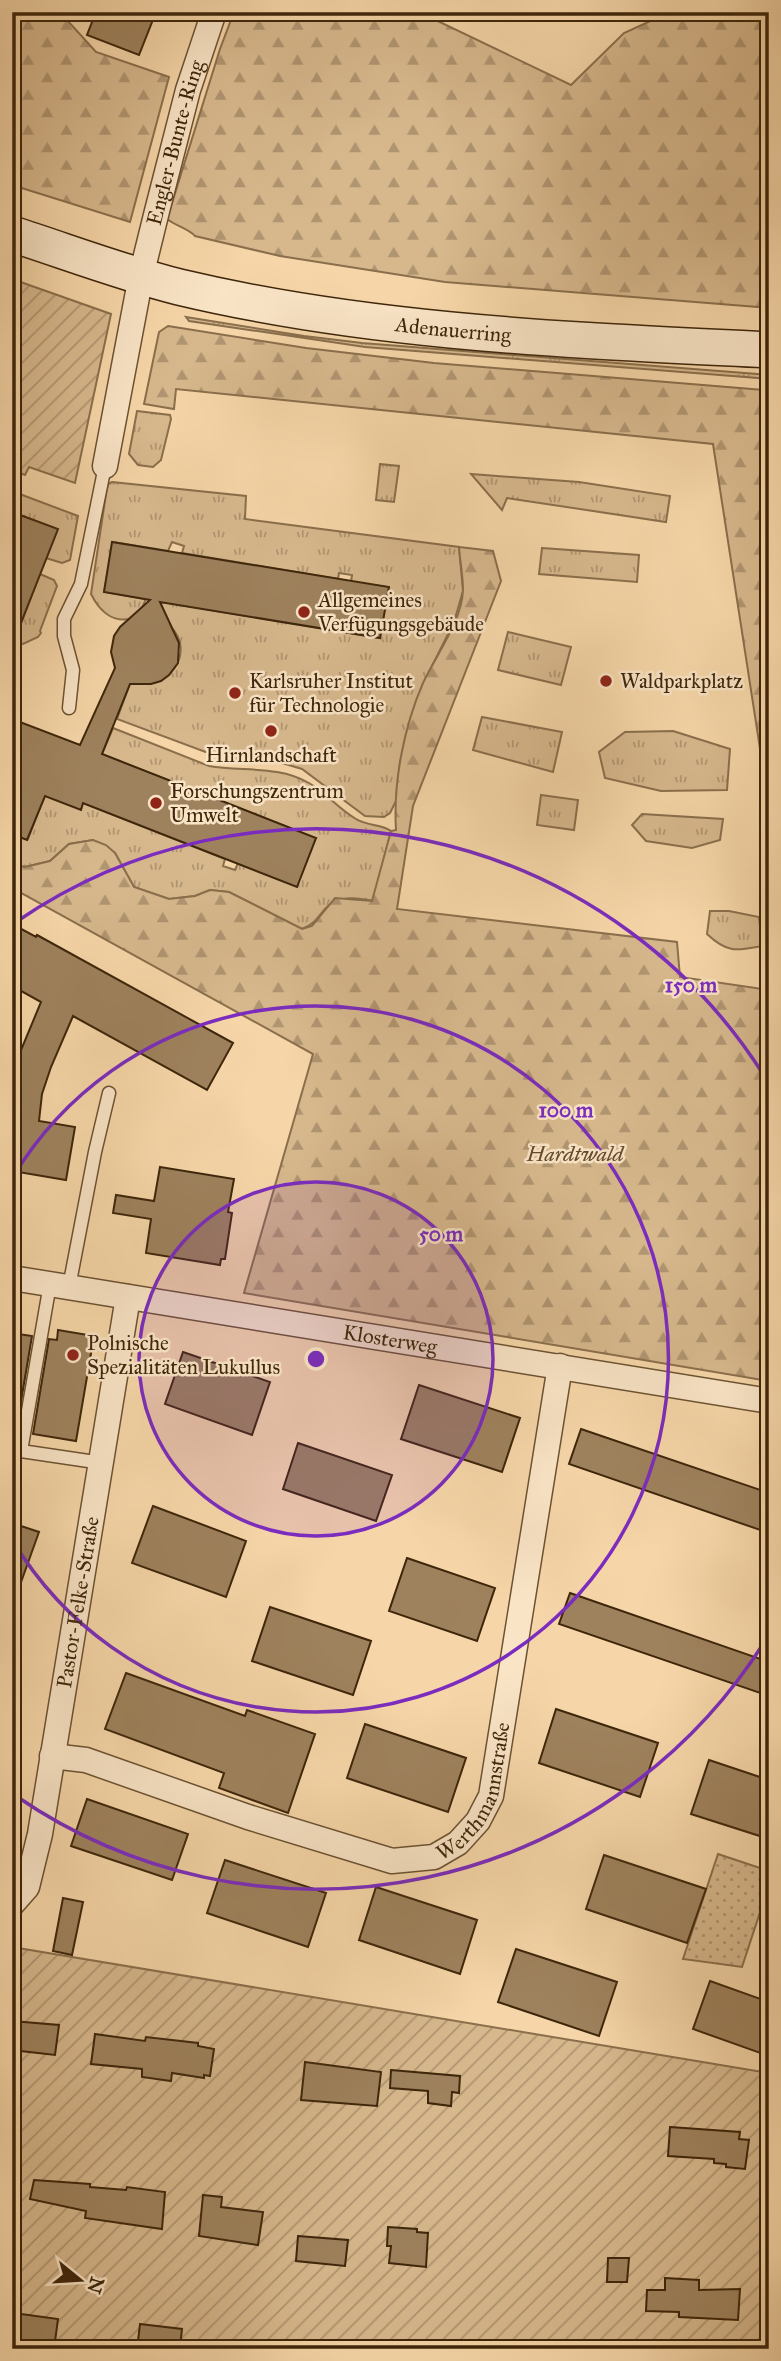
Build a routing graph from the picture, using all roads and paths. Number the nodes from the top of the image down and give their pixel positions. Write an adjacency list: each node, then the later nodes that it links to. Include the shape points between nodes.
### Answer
1 (214, 12): 3 (street, Engler-Bunte-Ring, via 188,90)
2 (12, 234): 3 (main road, Adenauerring)
3 (141, 276): 4 (main road, Adenauerring, via 376,323); 5 (street)
4 (769, 350)
5 (104, 466): 6 (lane, via 81,584 64,619 73,670)
6 (69, 708)
7 (109, 1093): 9 (lane)
8 (12, 1278): 9 (street, Klosterweg)
9 (60, 1286): 10 (street, Klosterweg); 13 (lane, via 21,1451)
10 (128, 1297): 11 (street, Klosterweg); 13 (street, Pastor-Felke-Straße)
11 (560, 1366): 12 (street, Klosterweg); 14 (street, Werthmannstraße, via 491,1796 478,1821 458,1843 434,1857 392,1861 86,1760)
12 (769, 1401)
13 (102, 1463): 14 (street, Pastor-Felke-Straße)
14 (52, 1756): 15 (street, Pastor-Felke-Straße, via 30,1878)
15 (12, 1904)

